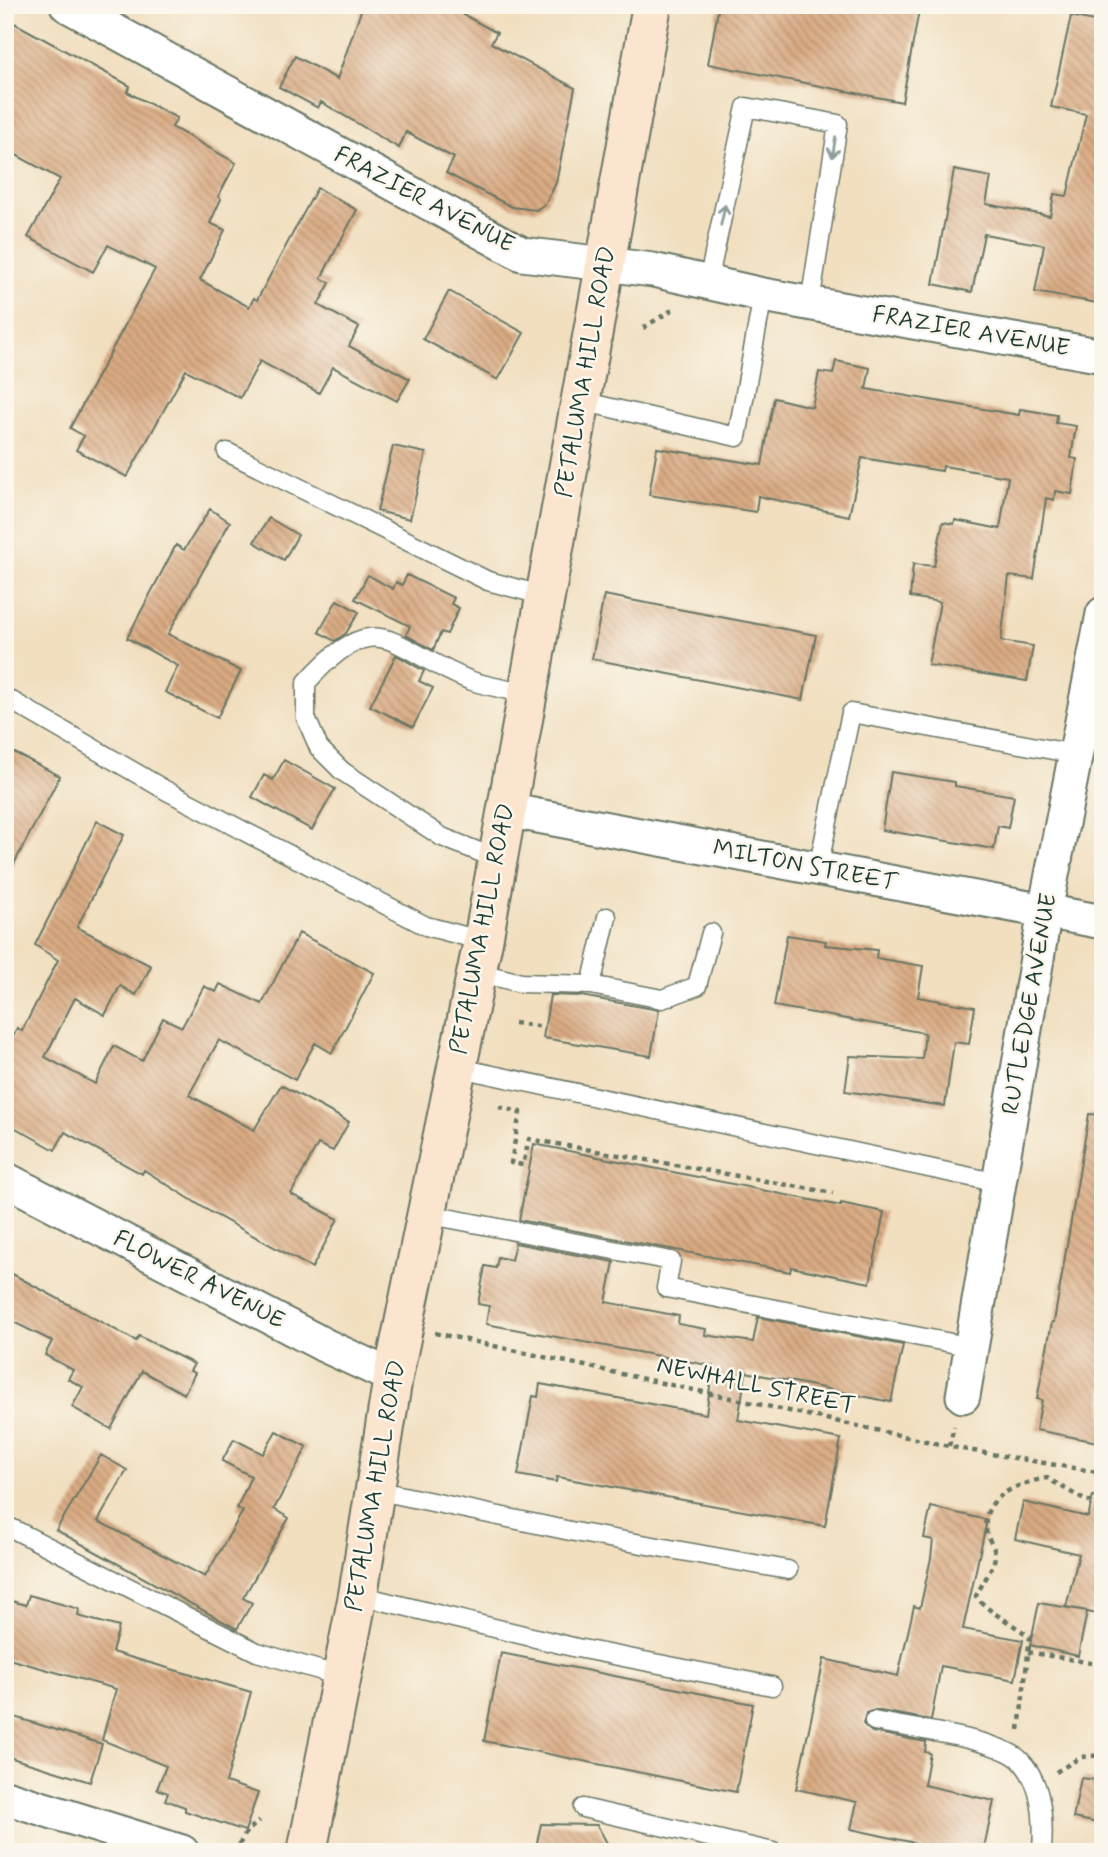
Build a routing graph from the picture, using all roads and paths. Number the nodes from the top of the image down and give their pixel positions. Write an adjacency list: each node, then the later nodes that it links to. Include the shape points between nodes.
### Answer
1 (67, 5): 3 (street, FRAZIER AVENUE, via 522,254)
2 (652, 5): 3 (main road, PETALUMA HILL ROAD)
3 (606, 263): 4 (street, FRAZIER AVENUE); 10 (main road, PETALUMA HILL ROAD)
4 (708, 282): 5 (street, FRAZIER AVENUE); 6 (lane, one-way to 6, via 746,107 838,124)
5 (763, 295): 6 (street, FRAZIER AVENUE); 10 (lane, via 737,438)
6 (810, 303): 9 (street, FRAZIER AVENUE)
7 (675, 308): 8 (path)
8 (643, 328)
9 (1103, 356)
10 (581, 401): 12 (main road, PETALUMA HILL ROAD)
11 (227, 452): 12 (lane, via 488,581)
12 (545, 596): 14 (main road, PETALUMA HILL ROAD)
13 (1103, 614): 16 (street, RUTLEDGE AVENUE)
14 (527, 694): 17 (main road, PETALUMA HILL ROAD); 18 (lane, via 470,680 379,637 355,640 328,658 306,683 306,718 319,748 342,771 442,837)
15 (5, 697): 24 (lane, via 167,792)
16 (1075, 754): 19 (lane, via 851,713); 20 (street, RUTLEDGE AVENUE)
17 (506, 810): 18 (main road, PETALUMA HILL ROAD); 19 (street, MILTON STREET)
18 (497, 859): 24 (main road, PETALUMA HILL ROAD)
19 (818, 868): 20 (street, MILTON STREET)
20 (1045, 911): 22 (street, MILTON STREET); 31 (street, RUTLEDGE AVENUE)
21 (607, 917): 25 (lane)
22 (1103, 922)
23 (711, 933): 25 (lane, via 697,986 662,999)
24 (480, 957): 25 (lane, via 521,983); 28 (main road, PETALUMA HILL ROAD)
25 (591, 985)
26 (514, 1023): 27 (path)
27 (545, 1027)
28 (456, 1067): 31 (lane); 33 (main road, PETALUMA HILL ROAD)
29 (499, 1107): 32 (path, via 520,1112 511,1163 523,1165 529,1139)
30 (5, 1180): 36 (street, FLOWER AVENUE)
31 (999, 1182): 35 (street, RUTLEDGE AVENUE)
32 (833, 1193)
33 (426, 1214): 34 (main road, PETALUMA HILL ROAD); 35 (lane, via 671,1261 666,1288)
34 (404, 1326): 36 (main road, PETALUMA HILL ROAD); 38 (path, NEWHALL STREET, via 948,1446)
35 (972, 1347): 37 (street, RUTLEDGE AVENUE)
36 (393, 1377): 39 (main road, PETALUMA HILL ROAD)
37 (963, 1396)
38 (1103, 1473)
39 (375, 1490): 42 (lane); 43 (main road, PETALUMA HILL ROAD)
40 (1103, 1502): 44 (path, via 1086,1501 1047,1478 1026,1482 998,1497 988,1511 986,1532 995,1559 976,1596 982,1606 1030,1637)
41 (5, 1525): 46 (lane, via 257,1652)
42 (788, 1570)
43 (358, 1595): 46 (main road, PETALUMA HILL ROAD); 47 (lane, via 577,1648)
44 (1028, 1652): 45 (path); 50 (path)
45 (1103, 1665)
46 (342, 1677): 57 (main road, PETALUMA HILL ROAD)
47 (772, 1686)
48 (874, 1721): 50 (lane, via 993,1746)
49 (1103, 1755): 51 (path, via 1081,1757)
50 (1019, 1759): 59 (lane, via 1039,1791)
51 (1054, 1774)
52 (5, 1797): 56 (street)
53 (583, 1808): 58 (lane)
54 (260, 1821): 55 (path)
55 (239, 1845)
56 (182, 1852)
57 (307, 1852)
58 (773, 1852)
59 (1042, 1852)

